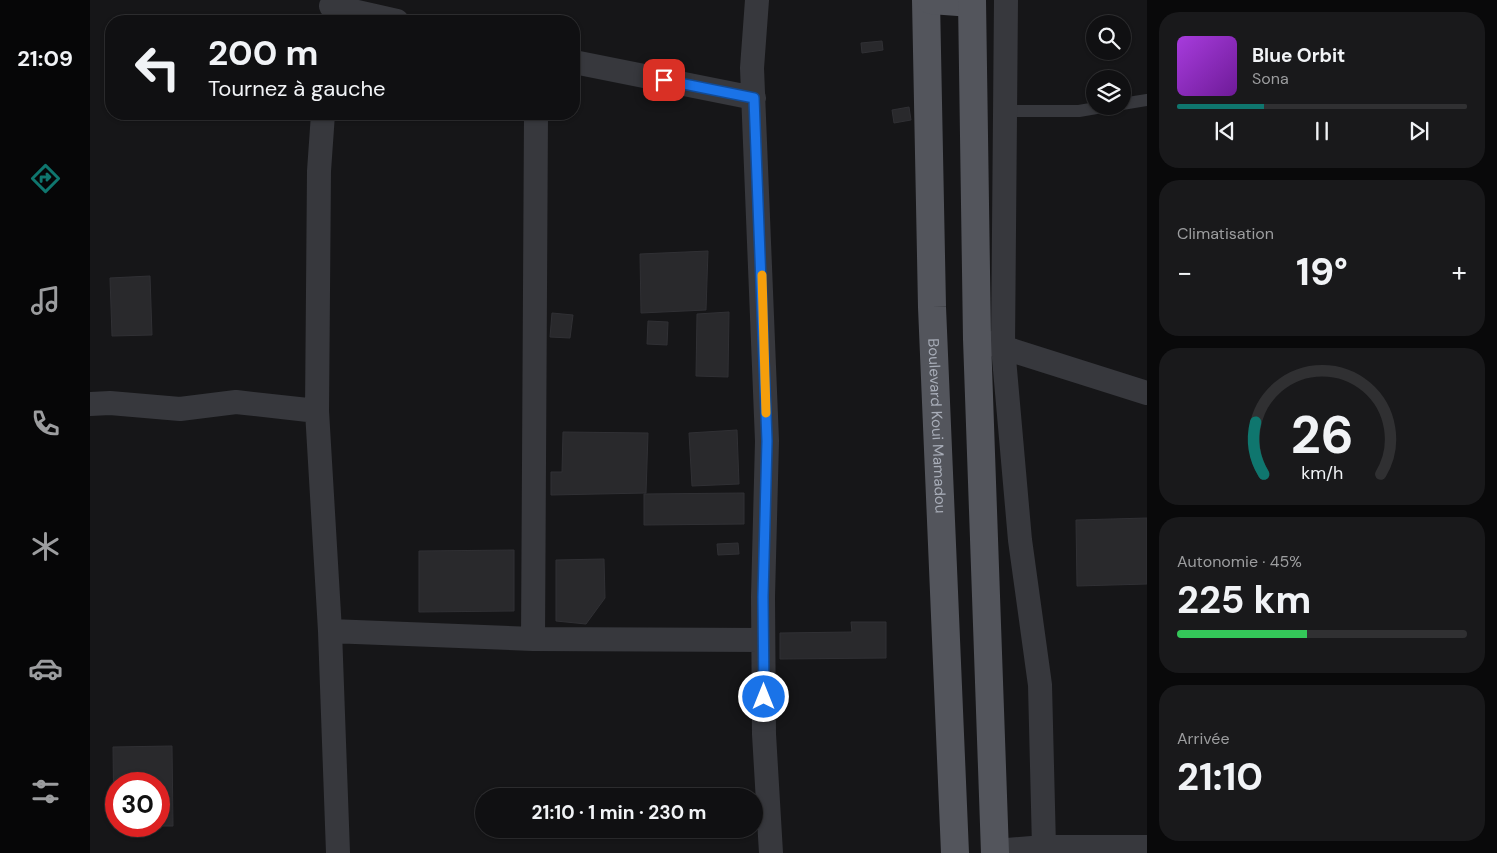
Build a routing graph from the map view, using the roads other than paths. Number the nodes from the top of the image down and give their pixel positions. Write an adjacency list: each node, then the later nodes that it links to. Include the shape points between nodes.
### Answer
1 (757, 0): 9 (street, via 752,68)
2 (926, 0): 28 (main road, Boulevard Koui Mamadou, via 932,307)
3 (932, 0): 5 (main road)
4 (1006, 0): 13 (street)
5 (972, 1): 16 (main road)
6 (331, 9): 7 (street)
7 (364, 15)
8 (580, 63): 9 (street)
9 (754, 98): 22 (street, via 767,441)
10 (1147, 100): 11 (lane)
11 (1131, 103)
12 (1086, 110): 13 (lane)
13 (1005, 111): 16 (street)
14 (323, 120): 19 (street, via 319,171)
15 (536, 120): 21 (street)
16 (990, 343): 17 (street); 23 (street, via 1040,684); 25 (main road)
17 (1147, 394)
18 (90, 404): 19 (street, via 180,409 236,402)
19 (317, 411): 20 (street)
20 (330, 631): 21 (street); 26 (street)
21 (534, 639): 22 (street)
22 (763, 640): 27 (street, via 764,734)
23 (1044, 847): 24 (street); 25 (street)
24 (1147, 848)
25 (995, 852)
26 (338, 853)
27 (771, 853)
28 (956, 853)

